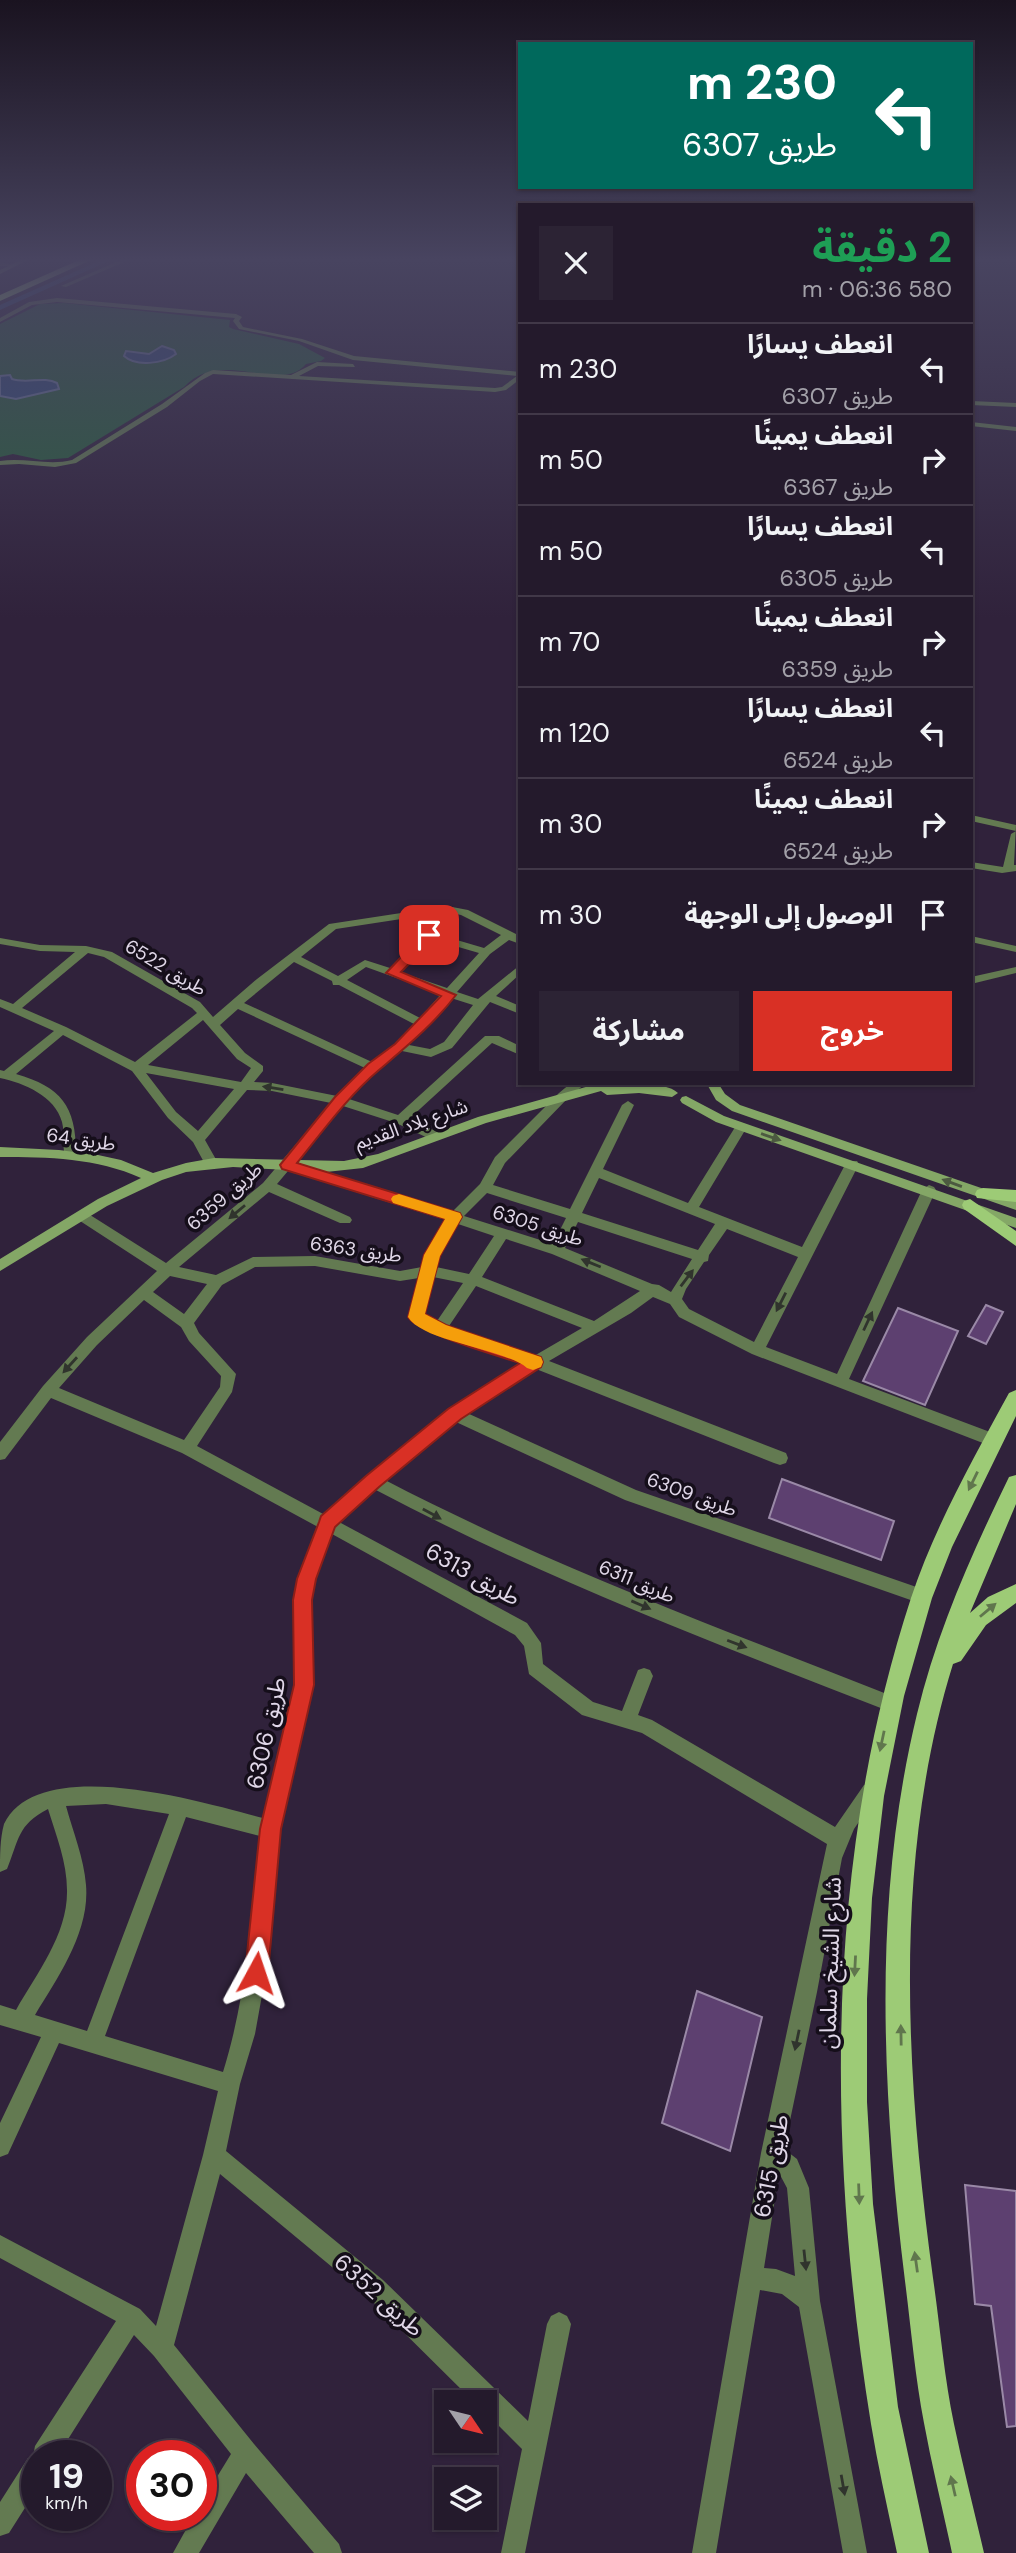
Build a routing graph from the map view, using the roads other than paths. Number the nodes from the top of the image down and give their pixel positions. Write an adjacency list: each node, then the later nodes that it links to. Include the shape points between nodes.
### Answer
1 (201, 379): 10 (street, via 65,464)
2 (329, 379): 5 (street)
3 (393, 379): 5 (street)
4 (512, 379): 5 (street, via 498,390)
5 (389, 384)
6 (973, 403): 7 (street)
7 (1016, 405)
8 (973, 424): 9 (street)
9 (1016, 429)
10 (0, 462)
11 (973, 818): 12 (street)
12 (1016, 828)
13 (1016, 834): 15 (street)
14 (973, 865): 15 (street)
15 (1012, 868)
16 (507, 936): 18 (street); 22 (street, طريق 6359); 23 (street, via 464,912 433,910 333,926)
17 (973, 939): 21 (street)
18 (518, 940)
19 (0, 941): 20 (street, طريق 6522, via 66,950)
20 (86, 948): 33 (street); 35 (street, طريق 6522, via 108,954)
21 (1016, 949)
22 (486, 952): 26 (street, via 432,934); 29 (street, طريق 6359)
23 (293, 957): 28 (street); 32 (street)
24 (518, 970): 30 (street)
25 (1016, 970): 27 (street)
26 (392, 973): 28 (street, via 362,964); 29 (street)
27 (973, 981)
28 (337, 982): 36 (street)
29 (450, 995): 30 (street); 36 (street, طريق 6359)
30 (485, 1000): 34 (street); 39 (street)
31 (0, 1003): 33 (street)
32 (237, 1004): 37 (street); 43 (street)
33 (14, 1009): 38 (street)
34 (518, 1009)
35 (204, 1013): 37 (street); 44 (street, طريق 6522)
36 (421, 1023): 40 (street, طريق 6359)
37 (212, 1025): 49 (street, via 257,1066)
38 (62, 1030): 44 (street); 45 (street)
39 (448, 1045): 40 (street, via 430,1053); 42 (street)
40 (400, 1047): 43 (street, طريق 6359)
41 (518, 1050): 42 (street, via 492,1038)
42 (468, 1056): 55 (street)
43 (373, 1067): 53 (street, طريق 6359)
44 (136, 1068): 49 (street); 58 (street, via 172,1115)
45 (4, 1074): 60 (street, via 40,1088 62,1110 69,1123)
46 (578, 1085): 51 (street)
47 (609, 1085): 51 (street, شارع بلاد القديم)
48 (713, 1085): 52 (street, via 706,1098); 70 (street, one-way to 48, via 736,1108 719,1097)
49 (244, 1086): 53 (street, one-way to 49); 58 (street)
50 (670, 1088): 51 (street, شارع بلاد القديم); 52 (street)
51 (564, 1096): 57 (street, شارع بلاد القديم); 67 (street, via 500,1160)
52 (686, 1100): 56 (street)
53 (340, 1101): 55 (street); 63 (street, طريق 6359)
54 (628, 1104): 64 (street)
55 (401, 1119): 57 (street)
56 (741, 1127): 62 (street, one-way to 62); 72 (street)
57 (435, 1136): 63 (street, شارع بلاد القديم, via 366,1163 318,1169)
58 (198, 1139): 61 (street)
59 (0, 1152): 60 (street, طريق 64)
60 (70, 1153): 65 (street, طريق 64, via 134,1167)
61 (211, 1163): 63 (street, شارع بلاد القديم); 65 (street, شارع بلاد القديم)
62 (852, 1164): 68 (street); 82 (street)
63 (287, 1165): 66 (street, طريق 6359); 75 (street, طريق 6305)
64 (594, 1171): 72 (street); 73 (street)
65 (153, 1178): 74 (street, شارع بلاد القديم)
66 (268, 1186): 76 (street); 85 (street, طريق 6359, one-way to 85)
67 (485, 1187): 73 (street); 75 (street)
68 (929, 1190): 70 (street); 97 (street, one-way to 68)
69 (1016, 1196): 70 (main road)
70 (976, 1200): 71 (street); 78 (street); 80 (main road)
71 (1016, 1205)
72 (692, 1208): 77 (street)
73 (575, 1215): 81 (street); 83 (street)
74 (82, 1216): 84 (street, شارع بلاد القديم); 85 (street)
75 (455, 1217): 79 (street, طريق 6305); 86 (street, via 432,1255)
76 (345, 1220)
77 (724, 1222): 82 (street); 83 (street)
78 (1016, 1223)
79 (502, 1234): 81 (street, طريق 6305); 87 (street)
80 (1016, 1240)
81 (557, 1250): 89 (street, طريق 6305, one-way to 81)
82 (805, 1254): 95 (street, one-way to 95)
83 (703, 1257): 91 (street, one-way to 83)
84 (0, 1266)
85 (167, 1270): 88 (street); 90 (street, طريق 6359)
86 (428, 1271): 87 (street, طريق 6363); 88 (street, طريق 6363, via 400,1276 315,1261 253,1262); 94 (street, via 416,1317)
87 (475, 1280): 93 (street, طريق 6363); 94 (street)
88 (217, 1281): 92 (street)
89 (654, 1289): 91 (street, طريق 6305); 93 (street, طريق 6306)
90 (143, 1292): 92 (street); 98 (street, طريق 6359, one-way to 98)
91 (675, 1300): 95 (street, via 684,1313)
92 (186, 1323): 102 (street, via 230,1381)
93 (595, 1327): 96 (street, طريق 6306)
94 (440, 1329): 96 (street)
95 (757, 1350): 97 (street)
96 (535, 1362): 100 (street, طريق 6306); 104 (street)
97 (840, 1383): 101 (street)
98 (48, 1390): 102 (street, طريق 6313); 103 (street, طريق 6359)
99 (1016, 1398): 101 (main road, شارع الشيخ سلمان)
100 (454, 1414): 105 (street, طريق 6306); 109 (street, طريق 6309, via 631,1495)
101 (993, 1440): 109 (main road, شارع الشيخ سلمان, one-way to 109)
102 (187, 1448): 107 (street, طريق 6313)
103 (0, 1454)
104 (780, 1458)
105 (372, 1481): 107 (street, طريق 6306); 112 (street, طريق 6311, one-way to 112, via 450,1524)
106 (1016, 1483): 110 (main road, via 965,1594)
107 (328, 1522): 113 (street, طريق 6313, via 521,1629 532,1643 538,1671 588,1709); 117 (street, طريق 6306, via 302,1600 304,1685)
108 (1016, 1593): 110 (main road, one-way to 108, via 974,1622 995,1603)
109 (922, 1597): 112 (main road, شارع الشيخ سلمان)
110 (939, 1675): 145 (main road, one-way to 110, via 937,2410 911,2223 902,2092 903,1892 921,1747)
111 (644, 1676): 113 (street)
112 (891, 1704): 114 (main road, شارع الشيخ سلمان, one-way to 114)
113 (628, 1719): 118 (street, طريق 6313)
114 (871, 1791): 118 (street, طريق 6315); 144 (main road, شارع الشيخ سلمان, one-way to 144, via 855,1972 860,2223 883,2409)
115 (54, 1798): 116 (street, via 99,1795); 119 (street, via 24,1811 15,1821); 121 (street, via 75,1878 76,1907 61,1948)
116 (181, 1807): 117 (street); 123 (street)
117 (270, 1829): 124 (street, طريق 6306, via 256,1973)
118 (837, 1839): 126 (street, طريق 6315, one-way to 126)
119 (0, 1862)
120 (0, 2015): 121 (street)
121 (20, 2022): 122 (street)
122 (54, 2032): 123 (street); 125 (street)
123 (92, 2044): 124 (street)
124 (230, 2084): 127 (street, طريق 6306)
125 (0, 2146)
126 (772, 2153): 129 (street, طريق 6315); 130 (street, one-way to 130, via 789,2167 798,2188)
127 (214, 2155): 133 (street, طريق 6306); 135 (street, طريق 6352, via 375,2288)
128 (0, 2246): 131 (street)
129 (750, 2279): 130 (street, via 790,2283); 142 (street, طريق 6315)
130 (809, 2301): 143 (street, one-way to 143)
131 (132, 2318): 133 (street); 134 (street)
132 (559, 2323): 135 (street)
133 (162, 2348): 136 (street)
134 (54, 2440)
135 (535, 2445): 141 (street)
136 (245, 2453): 139 (street); 140 (street)
137 (21, 2492): 138 (street)
138 (0, 2524)
139 (185, 2553)
140 (330, 2553)
141 (513, 2553)
142 (704, 2553)
143 (855, 2553)
144 (913, 2553)
145 (968, 2553)

